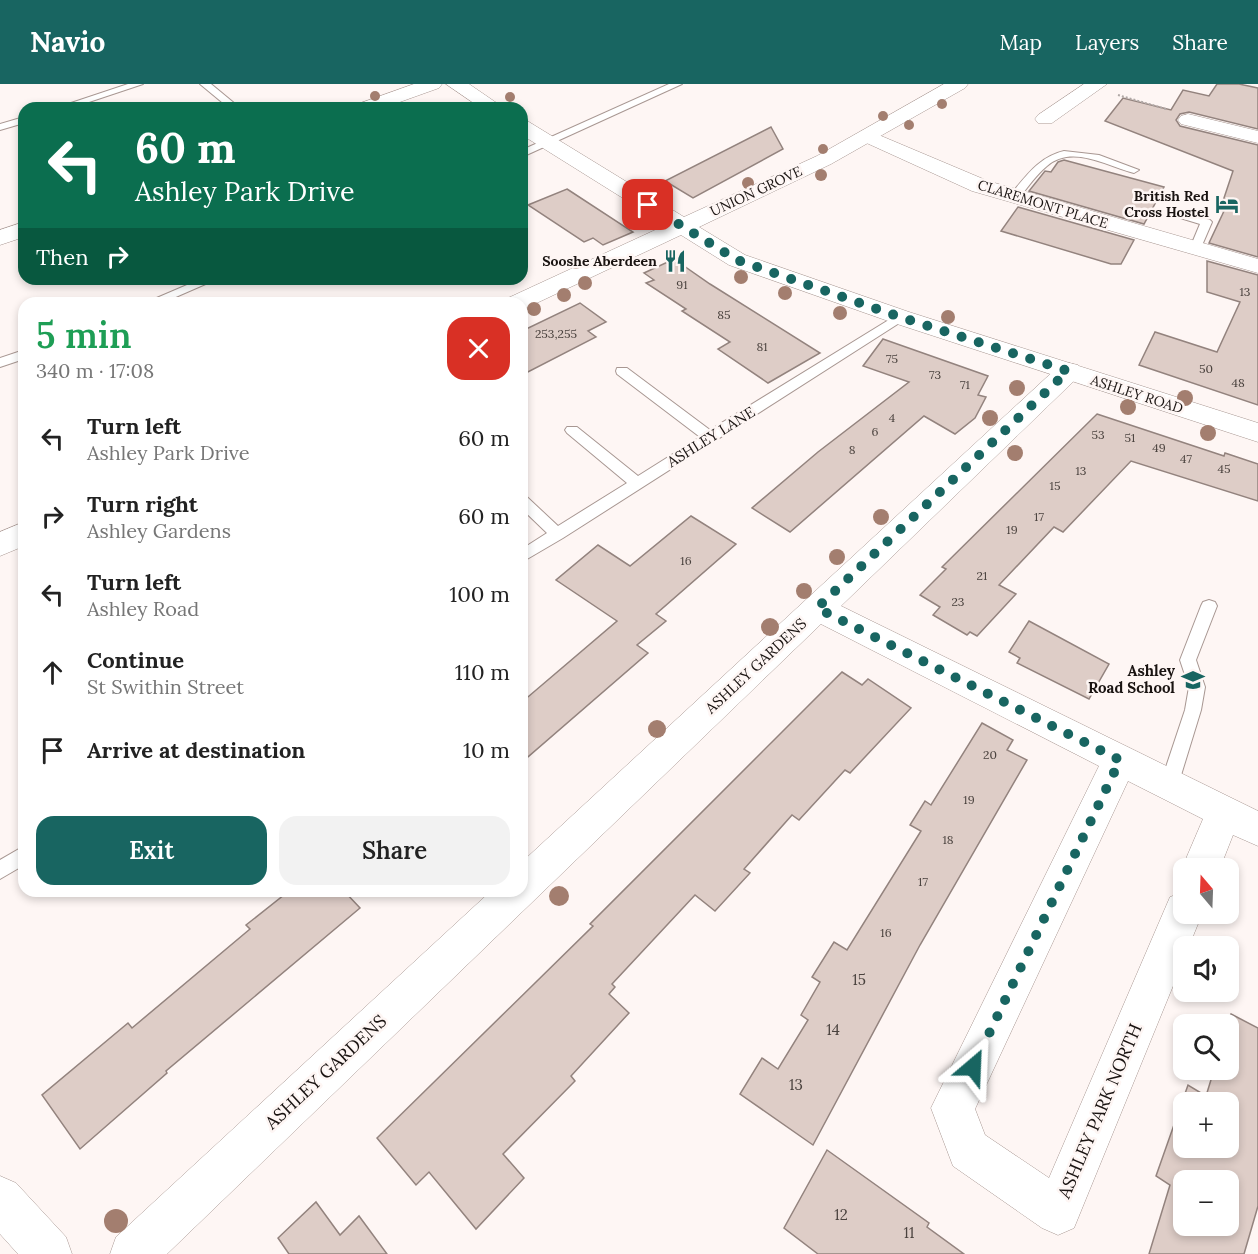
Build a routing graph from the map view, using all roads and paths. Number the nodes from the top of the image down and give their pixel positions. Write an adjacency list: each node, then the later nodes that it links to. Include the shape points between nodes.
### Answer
1 (138, 84): 9 (lane)
2 (205, 84): 10 (lane)
3 (432, 84): 11 (street)
4 (456, 84): 12 (street)
5 (958, 84): 18 (street, UNION GROVE)
6 (1097, 84): 13 (street)
7 (669, 85): 20 (lane)
8 (1122, 90): 14 (path, via 1115,94 1159,105)
9 (81, 102)
10 (228, 102)
11 (382, 102)
12 (484, 102)
13 (1045, 119)
14 (1188, 120): 19 (street)
15 (18, 122): 16 (lane)
16 (0, 127)
17 (528, 130): 20 (street, ASHLEY ROAD)
18 (867, 136): 23 (street, CLAREMONT PLACE, via 980,186); 25 (street, UNION GROVE)
19 (1258, 137)
20 (550, 143): 21 (lane); 25 (street, ASHLEY ROAD)
21 (528, 152)
22 (1134, 170): 23 (lane, via 1083,155 1061,155 1044,164)
23 (1015, 196): 28 (street, CLAREMONT PLACE)
24 (1171, 213): 28 (lane, via 1206,222)
25 (681, 226): 32 (street, UNION GROVE); 33 (street, ASHLEY ROAD, via 737,260)
26 (18, 231): 27 (street)
27 (0, 238)
28 (1196, 249): 29 (street, CLAREMONT PLACE)
29 (1258, 266)
30 (196, 285): 31 (lane)
31 (166, 297)
32 (528, 298)
33 (900, 317): 37 (street, ASHLEY ROAD); 40 (lane, ASHLEY LANE)
34 (18, 356): 35 (lane)
35 (0, 363)
36 (622, 371): 40 (lane)
37 (1068, 371): 39 (street, ASHLEY ROAD); 48 (street, ASHLEY GARDENS)
38 (572, 430): 41 (lane)
39 (1258, 433)
40 (710, 437): 41 (lane, ASHLEY LANE)
41 (638, 483): 43 (lane, ASHLEY LANE)
42 (528, 506): 43 (lane)
43 (558, 534): 46 (lane, ASHLEY LANE)
44 (18, 536): 45 (street)
45 (0, 545)
46 (528, 552)
47 (1209, 606): 50 (lane, via 1188,660 1197,687)
48 (817, 608): 49 (street); 56 (street, ASHLEY GARDENS)
49 (1120, 760): 50 (street); 58 (street, ASHLEY PARK NORTH, via 953,1108 969,1150 1058,1212)
50 (1169, 785): 51 (street)
51 (1224, 812): 52 (street); 53 (street)
52 (1258, 829)
53 (1205, 858)
54 (18, 859): 55 (lane)
55 (0, 870)
56 (528, 882)
57 (512, 897): 61 (street, ASHLEY GARDENS)
58 (1178, 924)
59 (0, 1199): 60 (street)
60 (49, 1254)
61 (133, 1254)

